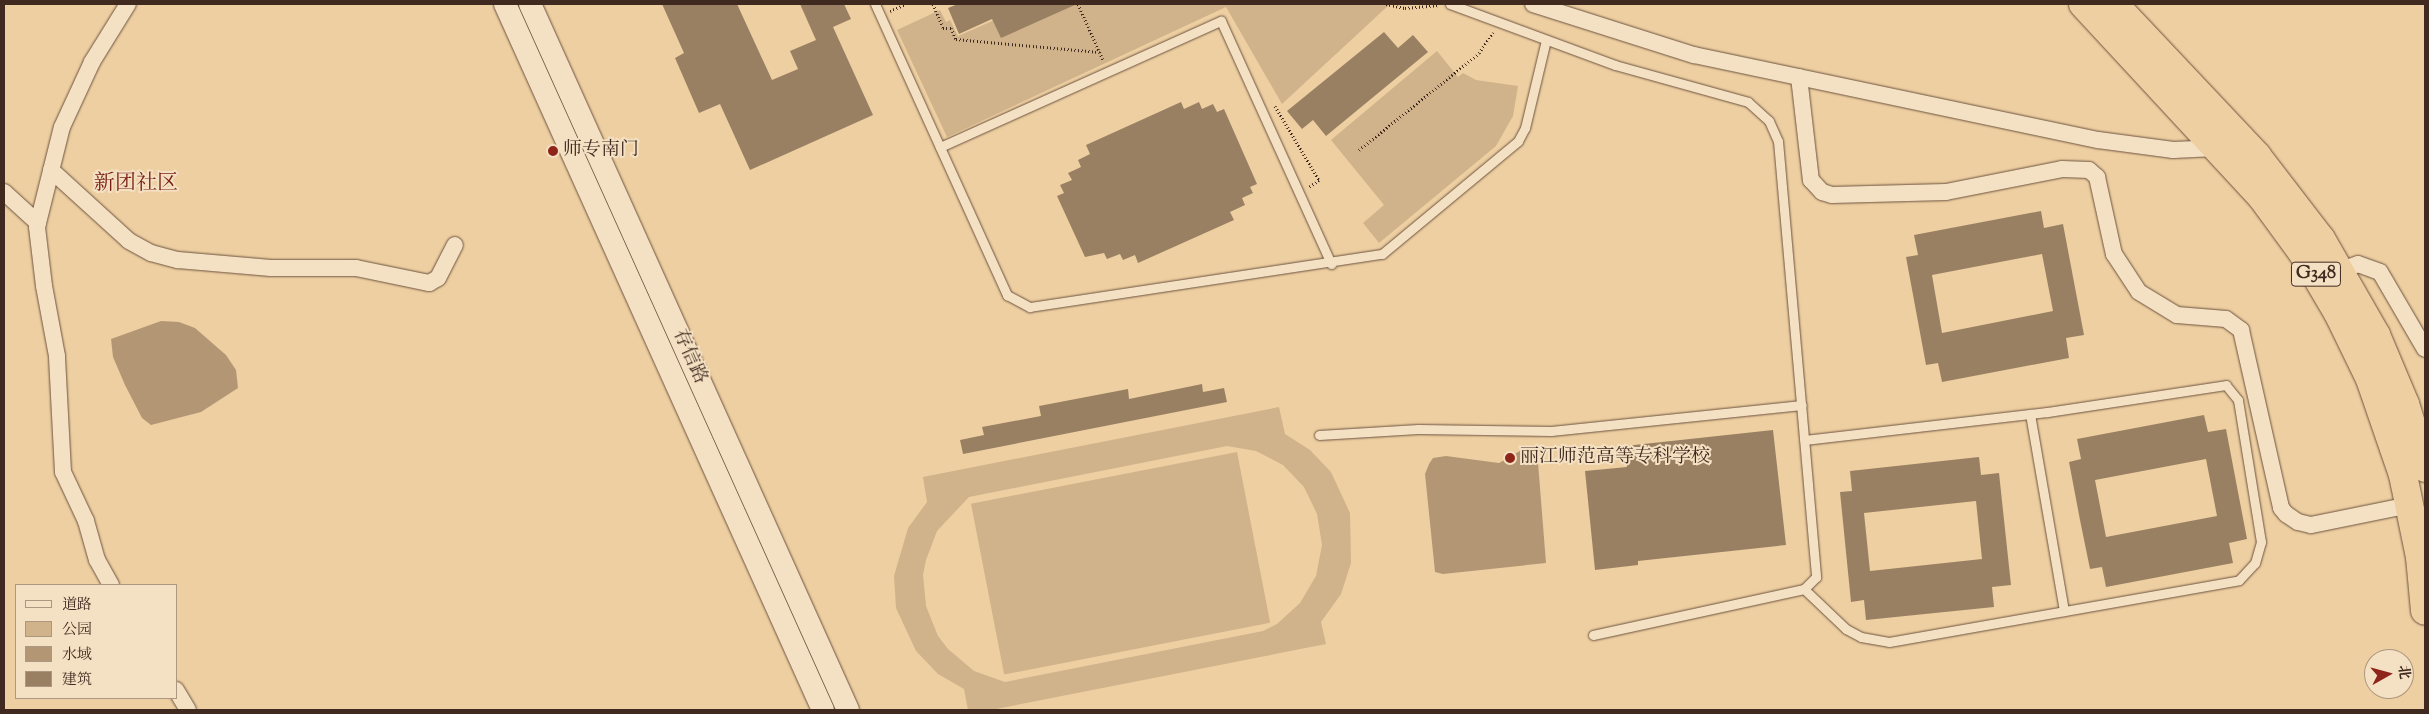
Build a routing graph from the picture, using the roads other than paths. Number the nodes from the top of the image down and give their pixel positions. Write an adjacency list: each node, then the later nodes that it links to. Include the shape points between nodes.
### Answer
1 (128, 4): 13 (street, via 76,94 62,127)
2 (505, 4): 33 (street, 存信路)
3 (530, 4): 34 (street, 存信路)
4 (875, 4): 11 (lane)
5 (1450, 4): 9 (lane)
6 (1533, 4): 10 (street, via 1694,55)
7 (2083, 4): 12 (highway, G348)
8 (2114, 4): 18 (highway, G348, via 2257,156 2300,209)
9 (1546, 40): 17 (lane, via 1525,128 1518,141 1391,249 1365,259); 20 (lane, via 1615,65 1739,98 1756,107 1769,121 1778,141)
10 (1799, 77): 12 (street, via 2098,140 2173,150); 25 (street, via 1811,180 1818,189 1832,195 1946,192 2062,169 2089,170 2097,177 2114,254 2139,292 2177,315 2226,319 2241,330 2281,508 2286,514 2311,526)
11 (940, 147): 17 (lane, via 1007,295 1023,306 1043,307); 17 (lane, via 1221,21)
12 (2218, 148): 25 (highway, G348, via 2282,223 2338,313 2383,412)
13 (51, 170): 15 (street); 16 (street, via 129,240 151,253 178,260 271,268 356,268 428,283 438,278)
14 (4, 192): 15 (street)
15 (38, 223): 26 (street, via 44,286 57,356 63,472 86,521 97,560)
16 (455, 246)
17 (1331, 264)
18 (2341, 270): 19 (street, via 2358,264 2380,272); 24 (highway, G348, via 2391,370)
19 (2425, 349)
20 (1802, 405): 22 (lane, via 1551,431 1418,429); 23 (lane)
21 (2030, 414): 23 (lane); 28 (lane); 28 (lane, via 2226,385 2238,400 2261,542 2251,570 2239,580)
22 (1319, 435)
23 (1805, 440): 27 (lane, via 1818,570 1813,583)
24 (2425, 468)
25 (2410, 505): 29 (highway, G348, via 2420,557)
26 (110, 584)
27 (1804, 589): 28 (lane, via 1846,629 1861,637 1889,642); 30 (lane)
28 (2064, 611)
29 (2425, 611)
30 (1593, 635)
31 (178, 693): 32 (street)
32 (188, 710)
33 (822, 710)
34 (848, 710)

